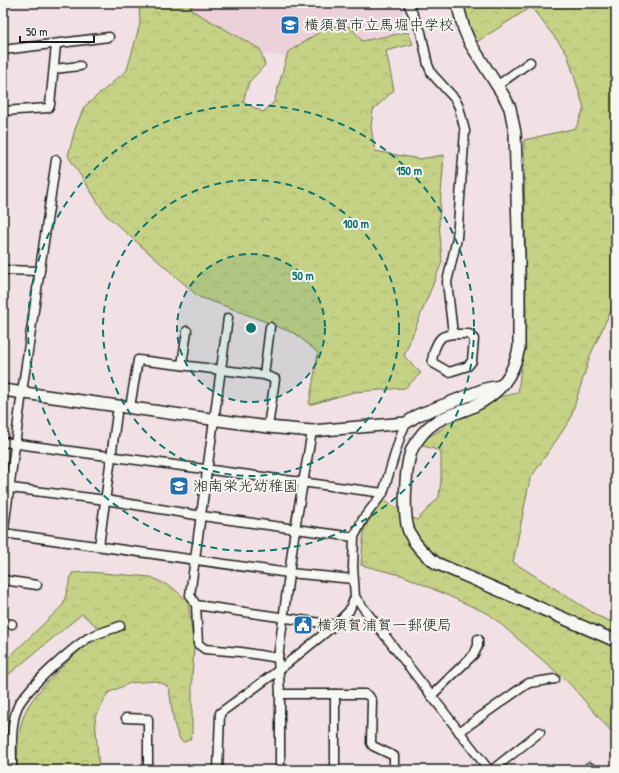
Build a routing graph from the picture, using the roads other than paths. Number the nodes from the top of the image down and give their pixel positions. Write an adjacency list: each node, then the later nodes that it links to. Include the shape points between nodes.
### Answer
1 (408, 3): 17 (street, via 421,32 432,74 455,99 465,131 457,238 447,282)
2 (457, 3): 9 (street, via 470,43)
3 (109, 37): 4 (street)
4 (56, 45): 5 (street); 8 (street)
5 (3, 50)
6 (530, 62): 9 (street)
7 (80, 66): 8 (street)
8 (54, 69): 10 (street, via 48,108)
9 (498, 85): 21 (street, via 510,108 516,133 519,266 519,348 512,372)
10 (3, 111)
11 (56, 160): 13 (street)
12 (3, 270): 13 (street)
13 (40, 271): 23 (street)
14 (228, 318): 19 (street)
15 (270, 327): 20 (street)
16 (187, 331): 18 (street)
17 (453, 334): 17 (street, via 440,339 432,358 433,363 449,372 468,366 472,361 474,339 469,334)
18 (182, 365): 19 (street); 25 (street, via 138,360)
19 (221, 371): 20 (street); 26 (street)
20 (264, 375): 28 (street, via 275,378)
21 (502, 386): 27 (street, via 485,389); 54 (street, via 472,407 432,424 413,448 409,461 405,510 410,534 417,546 436,562)
22 (3, 390): 23 (street)
23 (22, 392): 24 (street); 31 (street)
24 (118, 406): 25 (street); 32 (street)
25 (130, 407): 26 (street)
26 (215, 419): 28 (street); 33 (street)
27 (406, 422): 29 (street); 36 (street)
28 (268, 427): 29 (street)
29 (312, 431): 34 (street)
30 (3, 442): 31 (street)
31 (15, 444): 32 (street); 35 (street)
32 (111, 457): 33 (street); 37 (street)
33 (208, 470): 34 (street); 38 (street)
34 (303, 483): 36 (street); 39 (street)
35 (6, 487): 37 (street); 40 (street)
36 (383, 493): 41 (street, via 363,519)
37 (106, 500): 38 (street); 42 (street)
38 (202, 516): 39 (street); 43 (street)
39 (295, 529): 41 (street); 44 (street)
40 (3, 534): 42 (street)
41 (354, 537): 45 (street)
42 (99, 546): 43 (street)
43 (195, 559): 44 (street); 49 (street, via 190,595)
44 (290, 573): 45 (street); 50 (street)
45 (353, 579): 48 (street)
46 (3, 580): 47 (street)
47 (37, 584)
48 (354, 597): 51 (street, via 349,611); 60 (street)
49 (196, 605): 50 (street); 55 (street, via 198,644 204,649)
50 (283, 618): 51 (street); 55 (street)
51 (335, 625): 56 (street)
52 (120, 626): 64 (street, via 89,638 71,651 24,698 18,707 12,733)
53 (478, 639): 60 (street, via 474,654)
54 (616, 641)
55 (278, 658): 56 (street)
56 (279, 670): 58 (street); 66 (street, via 220,713)
57 (555, 679): 62 (street, via 529,683)
58 (280, 694): 59 (street); 67 (street)
59 (335, 694): 68 (street); 69 (street, via 369,696 372,701 371,743 394,756)
60 (432, 696): 62 (street)
61 (126, 718): 65 (street, via 148,718)
62 (459, 732): 70 (street)
63 (540, 732): 70 (street)
64 (12, 770)
65 (148, 770)
66 (218, 770)
67 (280, 770)
68 (335, 770)
69 (394, 770)
70 (490, 770)

